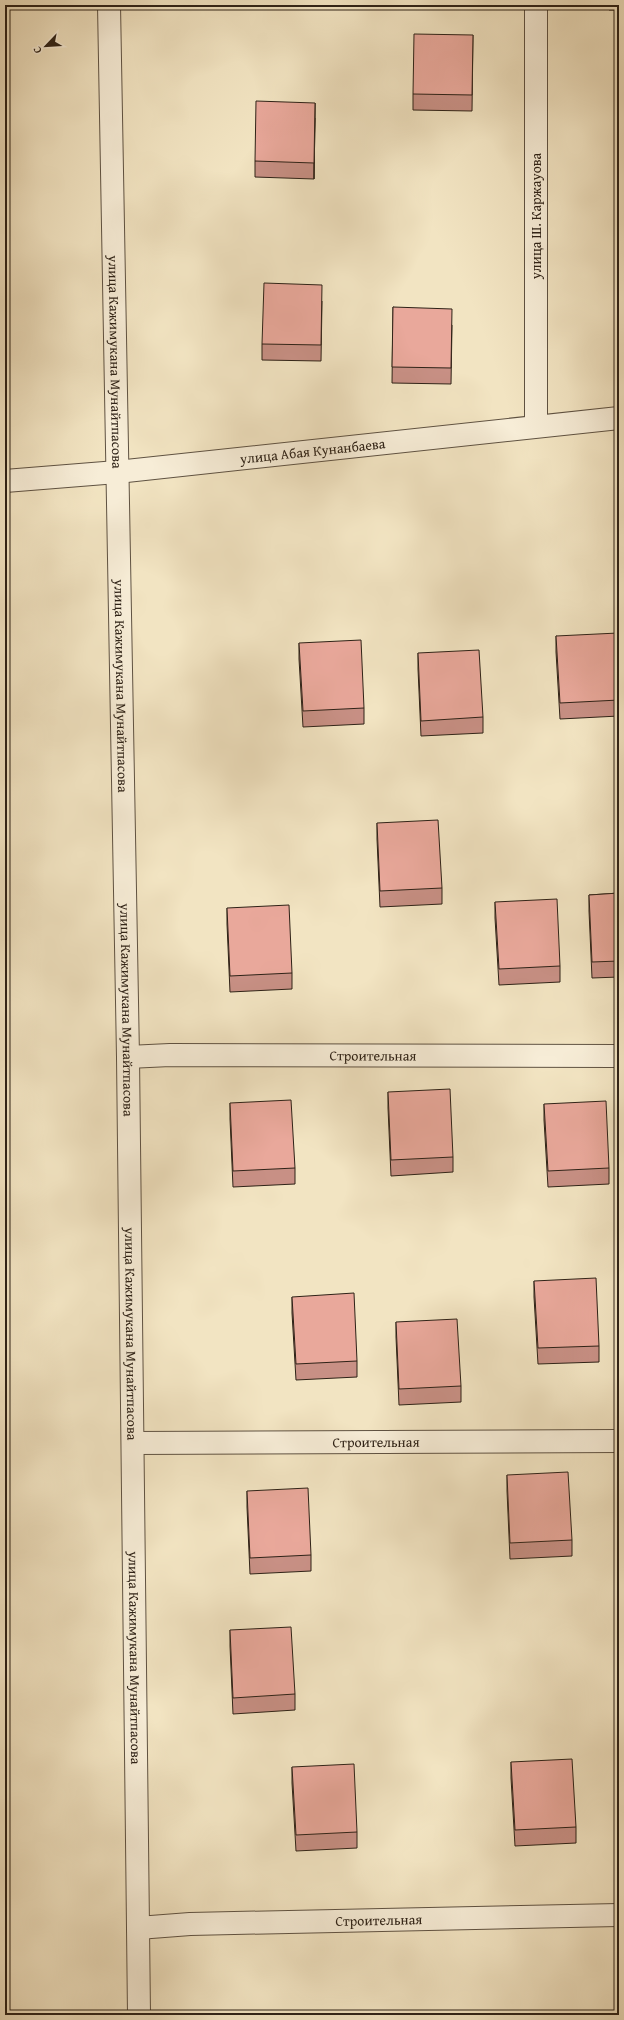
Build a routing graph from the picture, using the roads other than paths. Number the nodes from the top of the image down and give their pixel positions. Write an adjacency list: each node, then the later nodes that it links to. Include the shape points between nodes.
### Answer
1 (109, 5): 5 (street, улица Кажимукана Мунайтпасова)
2 (536, 5): 4 (street, улица Ш. Каржауова)
3 (619, 418): 4 (street, улица Абая Кунанбаева)
4 (536, 426): 5 (street, улица Абая Кунанбаева)
5 (117, 472): 6 (street, улица Абая Кунанбаева); 8 (street, улица Кажимукана Мунайтпасова)
6 (5, 481)
7 (619, 1056): 8 (street, Строительная)
8 (128, 1057): 10 (street, улица Кажимукана Мунайтпасова)
9 (619, 1441): 10 (street, Строительная)
10 (133, 1443): 12 (street, улица Кажимукана Мунайтпасова)
11 (619, 1915): 12 (street, Строительная, via 190,1924)
12 (138, 1928): 13 (street, улица Кажимукана Мунайтпасова)
13 (139, 2015)

